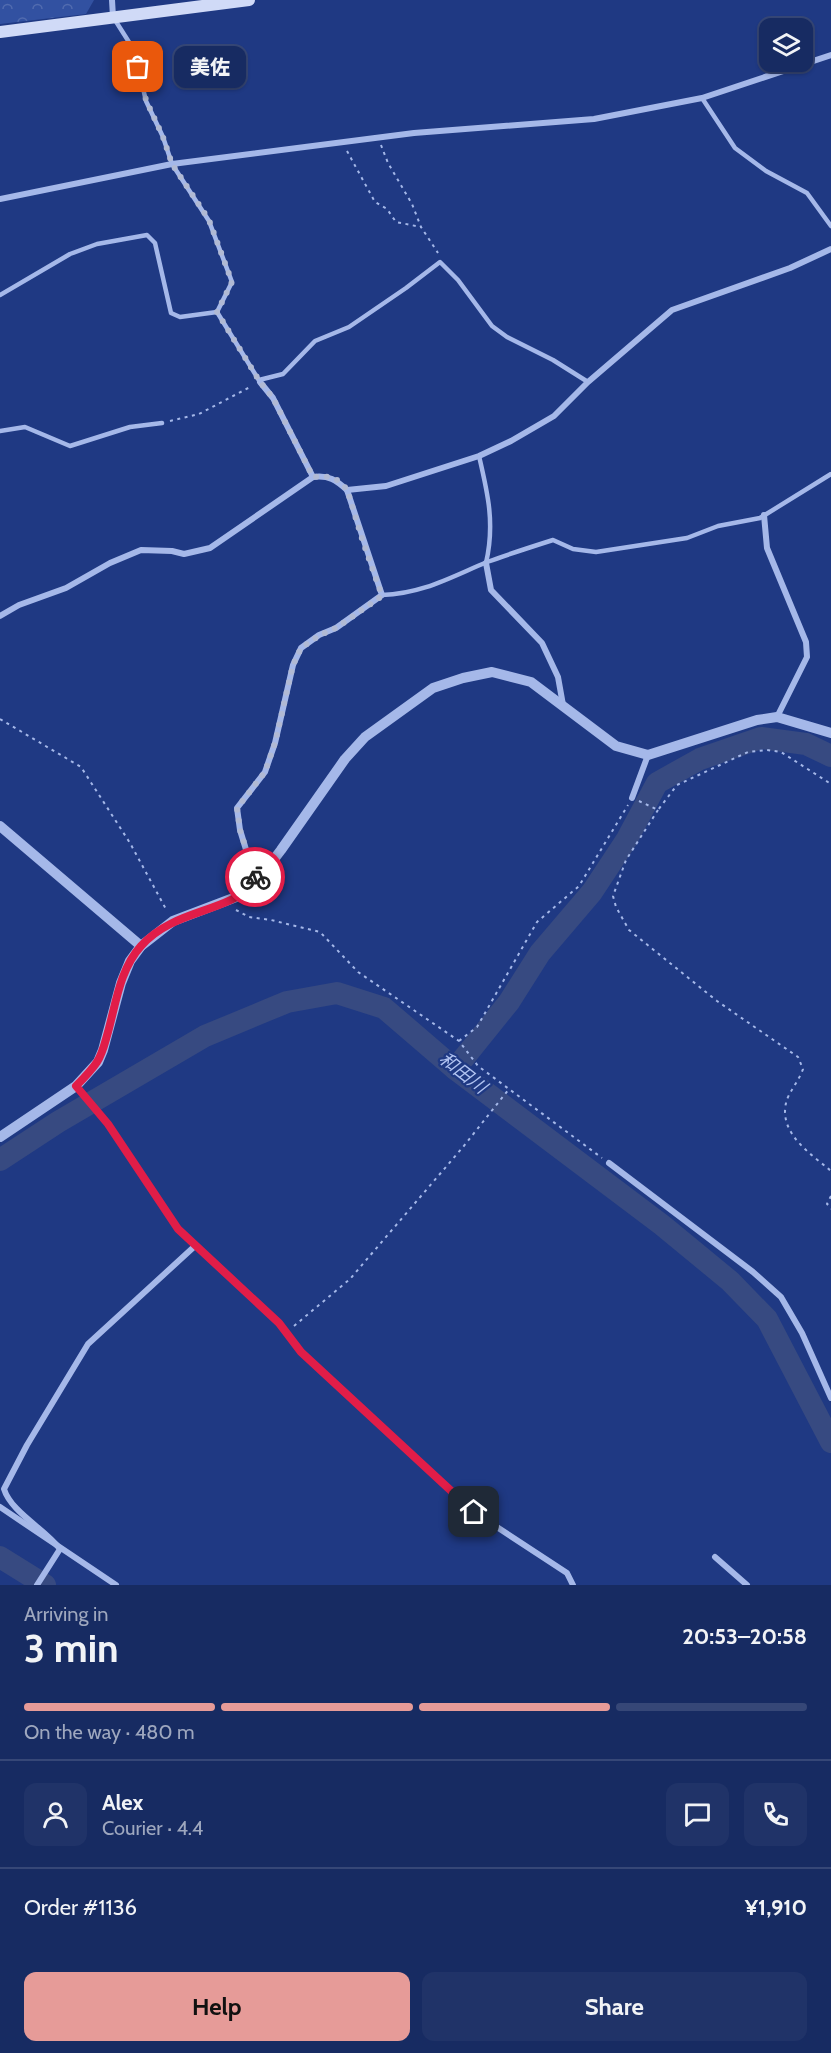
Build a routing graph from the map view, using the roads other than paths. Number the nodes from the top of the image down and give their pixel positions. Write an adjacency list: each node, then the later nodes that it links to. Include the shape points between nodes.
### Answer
1 (112, 0): 3 (street)
2 (249, 0): 3 (main road)
3 (113, 17): 4 (main road); 7 (lane, via 134,50 146,100)
4 (0, 32)
5 (831, 55): 6 (street)
6 (702, 98): 7 (street, via 594,119 378,138); 9 (lane, via 735,148 766,171 807,193)
7 (172, 164): 8 (street); 12 (lane, via 209,220 232,282)
8 (0, 199)
9 (831, 226)
10 (831, 249): 14 (street, via 790,268 672,310)
11 (0, 295): 12 (lane, via 70,254 97,244 147,235 155,243 171,313 180,317)
12 (217, 312): 13 (lane)
13 (260, 381): 14 (lane, via 283,374 315,341 349,327 440,262 492,326); 19 (street, via 273,398)
14 (588, 382): 17 (street, via 554,416)
15 (162, 423): 16 (lane, via 130,427 70,446 25,427)
16 (0, 432)
17 (479, 456): 20 (street, via 386,486); 22 (lane, via 489,498 491,541)
18 (831, 474): 21 (lane)
19 (313, 477): 20 (street, via 336,479); 24 (street, via 210,548 184,554 141,550)
20 (347, 489): 23 (street)
21 (764, 515): 22 (lane, via 687,538 596,552 573,549 553,540); 26 (street, via 767,548 806,642 807,657)
22 (486, 563): 23 (lane, via 428,588); 25 (street, via 491,591 542,643 558,677)
23 (382, 596): 31 (street, via 301,648 293,665 265,772 237,808)
24 (0, 616)
25 (563, 706): 28 (street, via 616,746); 31 (street, via 531,682 492,672 433,688 365,737 345,759)
26 (777, 717): 27 (street); 28 (street)
27 (831, 733)
28 (648, 755): 29 (street)
29 (632, 798)
30 (0, 826): 32 (street)
31 (256, 883): 32 (street, via 244,894 173,921)
32 (141, 946): 33 (street, via 121,983 100,1056)
33 (79, 1090): 34 (street); 36 (street, via 108,1124 178,1229)
34 (0, 1137)
35 (609, 1163): 37 (street, via 781,1297)
36 (196, 1245): 39 (street, via 88,1344 4,1489 7,1500 51,1536); 43 (street, via 279,1323 301,1352 474,1512 567,1573)
37 (831, 1398)
38 (0, 1507): 39 (street)
39 (60, 1549): 41 (street); 42 (street)
40 (715, 1557): 44 (street)
41 (37, 1585)
42 (116, 1585)
43 (573, 1585)
44 (747, 1585)

